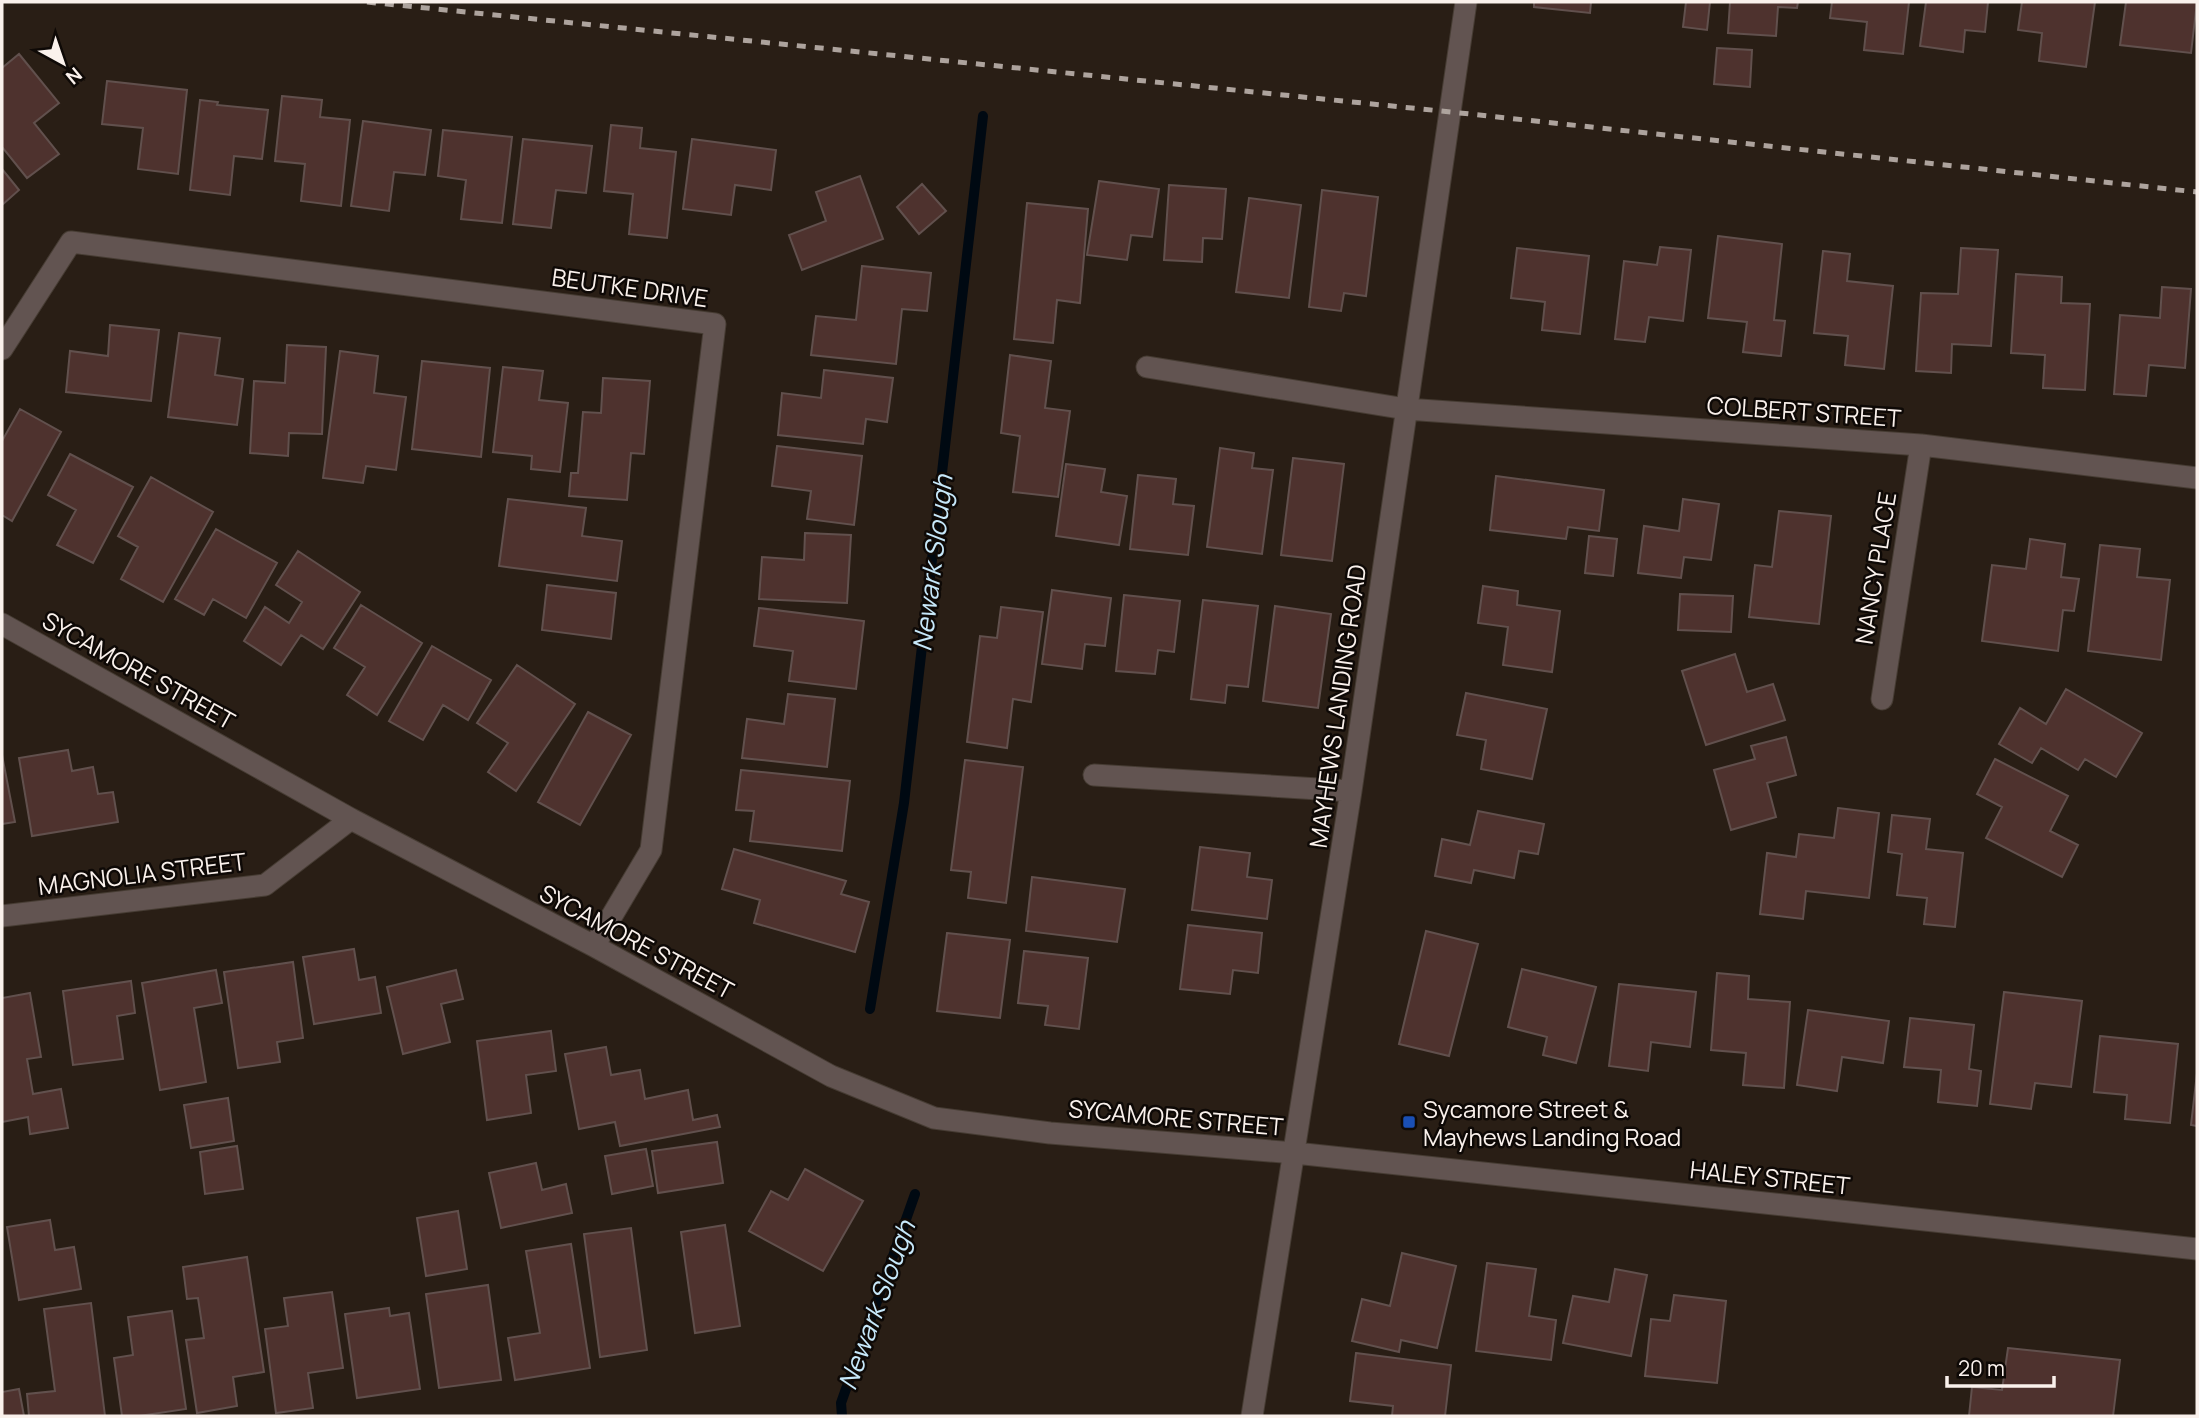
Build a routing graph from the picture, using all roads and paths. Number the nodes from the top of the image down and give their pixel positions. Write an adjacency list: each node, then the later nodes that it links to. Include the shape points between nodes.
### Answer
1 (1466, 2): 4 (street, MAYHEWS LANDING ROAD)
2 (2, 349): 13 (street, BEUTKE DRIVE, via 71,242 715,324 651,850)
3 (1147, 367): 4 (street, COLBERT STREET)
4 (1406, 409): 5 (street, COLBERT STREET); 10 (street, MAYHEWS LANDING ROAD)
5 (1921, 445): 6 (street, COLBERT STREET); 8 (street, NANCY PLACE)
6 (2197, 478)
7 (2, 624): 11 (street, SYCAMORE STREET)
8 (1882, 699)
9 (1094, 775): 10 (street)
10 (1352, 791): 14 (street, MAYHEWS LANDING ROAD)
11 (351, 819): 12 (street, MAGNOLIA STREET, via 265,885); 13 (street, SYCAMORE STREET)
12 (2, 916)
13 (594, 946): 14 (street, SYCAMORE STREET, via 831,1076 934,1118 1050,1133)
14 (1295, 1153): 15 (street, HALEY STREET); 16 (street, MAYHEWS LANDING ROAD)
15 (2197, 1249)
16 (1252, 1416)

